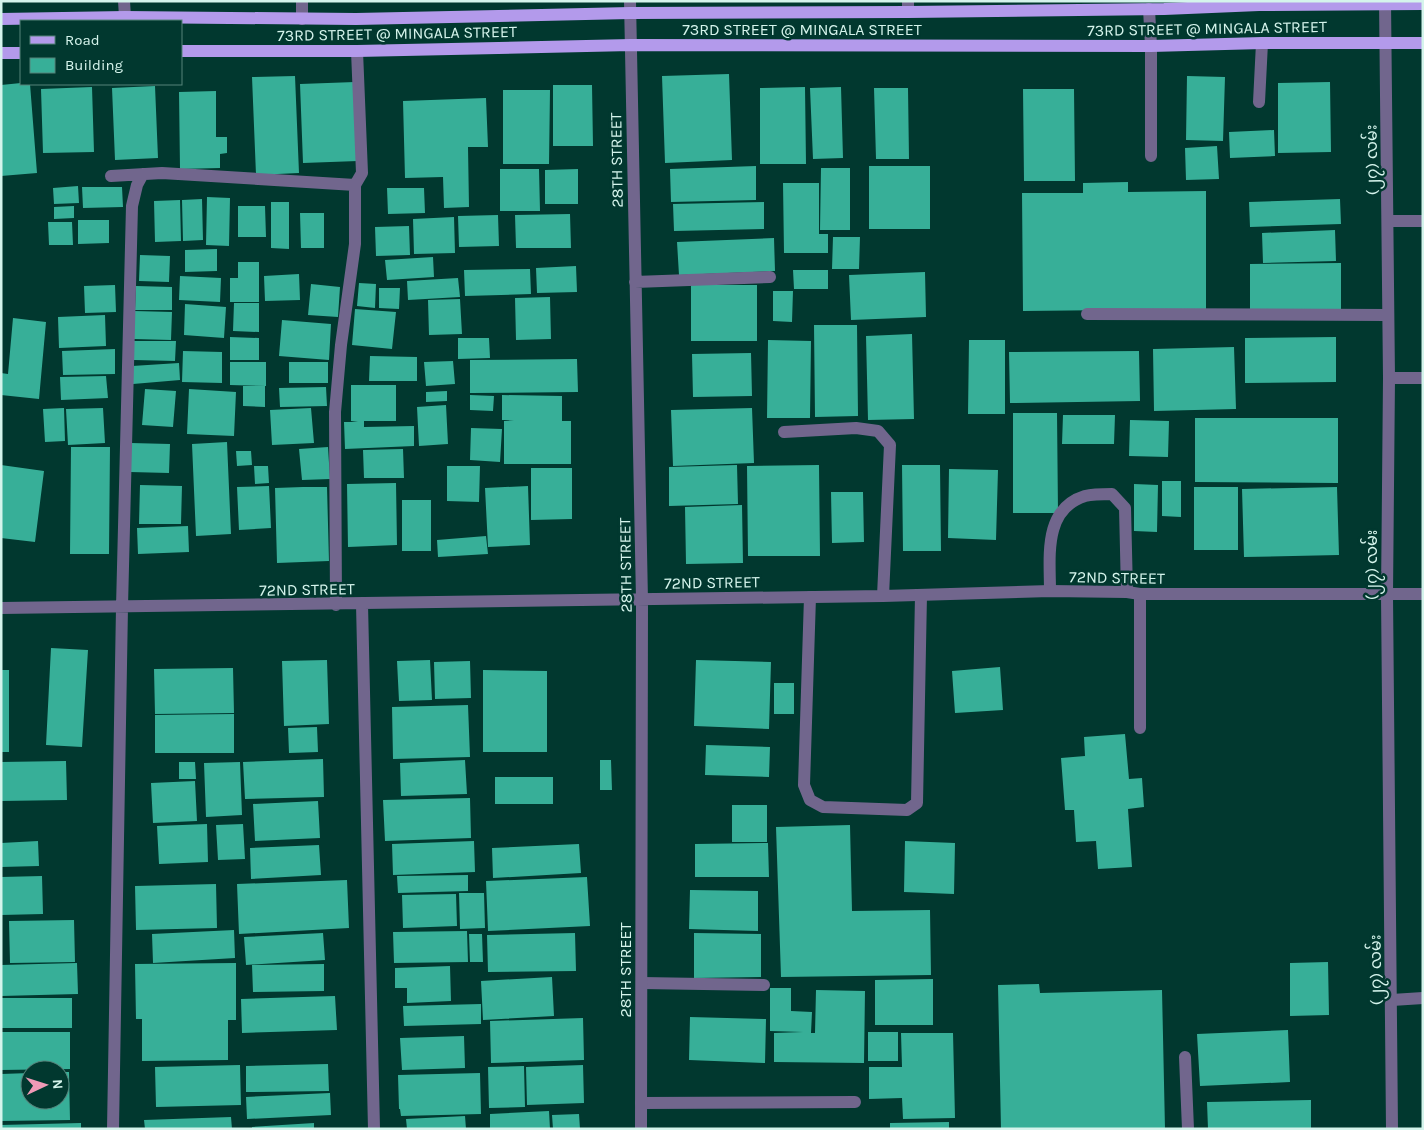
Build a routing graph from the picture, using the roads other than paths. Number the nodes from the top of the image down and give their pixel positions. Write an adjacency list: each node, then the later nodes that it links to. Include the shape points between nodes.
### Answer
1 (124, 1): 9 (street)
2 (302, 1): 11 (street)
3 (1385, 3): 4 (main road, 73RD STREET @ MINGALA STREET); 5 (main road, 73RD STREET @ MINGALA STREET); 13 (street, (၂၇) လမ်း)
4 (1423, 4)
5 (1164, 5): 8 (main road, 73RD STREET @ MINGALA STREET)
6 (630, 7): 7 (main road, 73RD STREET @ MINGALA STREET); 11 (main road, 73RD STREET @ MINGALA STREET); 15 (street, 28TH STREET)
7 (908, 7): 8 (main road, 73RD STREET @ MINGALA STREET)
8 (1149, 9): 16 (street)
9 (125, 17): 10 (main road, 73RD STREET @ MINGALA STREET); 11 (main road, 73RD STREET @ MINGALA STREET)
10 (1, 19)
11 (302, 19)
12 (1262, 43): 13 (main road, 73RD STREET @ MINGALA STREET); 16 (main road, 73RD STREET @ MINGALA STREET); 21 (street)
13 (1386, 43): 14 (main road, 73RD STREET @ MINGALA STREET); 26 (street, (၂၇) လမ်း)
14 (1423, 43)
15 (630, 45): 16 (main road, 73RD STREET @ MINGALA STREET); 18 (main road, 73RD STREET @ MINGALA STREET); 29 (street, 28TH STREET)
16 (1151, 46): 22 (street)
17 (182, 51): 18 (main road, 73RD STREET @ MINGALA STREET)
18 (357, 51): 25 (street, via 362,173)
19 (1, 53): 20 (main road)
20 (20, 53)
21 (1259, 102)
22 (1150, 156)
23 (143, 174): 24 (street); 25 (street); 46 (street, via 132,206)
24 (112, 176)
25 (355, 185): 44 (street, via 355,244 335,412)
26 (1388, 221): 27 (street); 31 (street, (၂၇) လမ်း)
27 (1423, 221)
28 (770, 278): 29 (street)
29 (635, 282): 43 (street, 28TH STREET)
30 (1087, 314): 31 (street)
31 (1387, 314): 32 (street, (၂၇) လမ်း)
32 (1389, 378): 33 (street); 40 (street, (၂၇) လမ်း)
33 (1423, 378)
34 (784, 432): 41 (street, via 856,428 878,431 890,446)
35 (1050, 591): 36 (street, 72ND STREET); 36 (street, via 1050,544 1052,531 1062,512 1072,502 1086,496 1112,494 1125,508); 39 (street, 72ND STREET)
36 (1127, 592): 37 (street, 72ND STREET)
37 (1140, 594): 40 (street, 72ND STREET); 48 (street)
38 (1423, 594): 40 (street, 72ND STREET)
39 (921, 595): 41 (street, 72ND STREET); 42 (street, via 917,803 907,810 823,807 810,800 804,785)
40 (1387, 595): 52 (street, (၂၇) လမ်း)
41 (883, 596): 42 (street, 72ND STREET)
42 (810, 597): 43 (street, 72ND STREET)
43 (642, 600): 45 (street, 72ND STREET); 49 (street, 28TH STREET)
44 (336, 604): 45 (street, 72ND STREET); 46 (street, 72ND STREET)
45 (362, 604): 57 (street)
46 (122, 607): 47 (street, 72ND STREET); 56 (street)
47 (1, 608)
48 (1140, 728)
49 (642, 983): 50 (street); 54 (street, 28TH STREET)
50 (764, 985)
51 (1423, 998): 52 (street)
52 (1392, 1000): 60 (street, (၂၇) လမ်း)
53 (1185, 1058): 59 (street)
54 (641, 1102): 55 (street); 58 (street, 28TH STREET)
55 (855, 1102)
56 (113, 1129)
57 (374, 1129)
58 (641, 1129)
59 (1188, 1129)
60 (1392, 1129)

